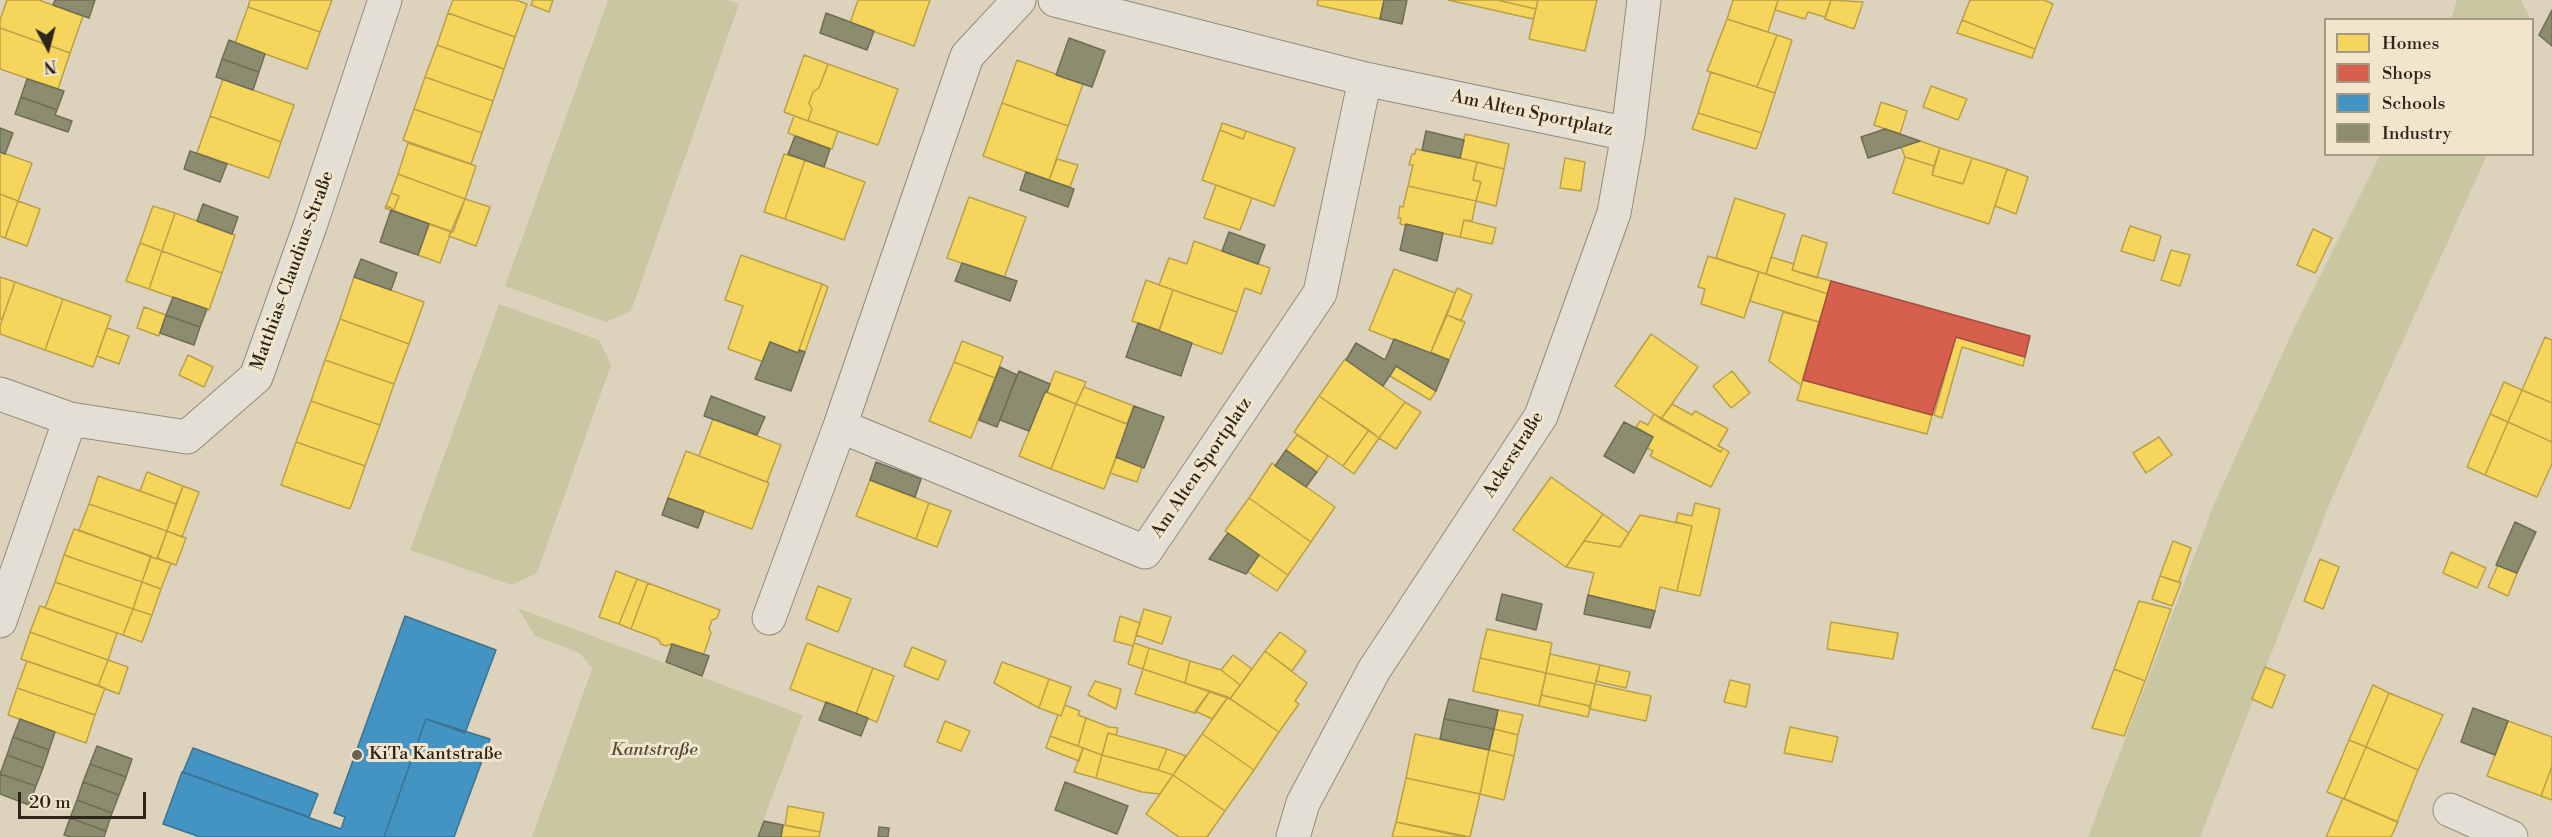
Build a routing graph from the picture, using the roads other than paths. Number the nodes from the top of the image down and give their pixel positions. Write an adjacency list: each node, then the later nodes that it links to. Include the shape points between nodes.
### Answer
1 (385, 0): 8 (street, Matthias-Claudius-Straße, via 256,377 187,437)
2 (1019, 0): 9 (street, via 967,56)
3 (1055, 0): 5 (street, Am Alten Sportplatz)
4 (1644, 0): 6 (street, Ackerstraße)
5 (1365, 79): 6 (street, Am Alten Sportplatz); 9 (street, Am Alten Sportplatz, via 1320,293 1145,552)
6 (1628, 134): 13 (street, Ackerstraße, via 1614,213 1541,416 1374,669 1303,803)
7 (0, 394): 8 (street, Matthias-Claudius-Straße)
8 (70, 419): 11 (street)
9 (840, 426): 10 (street)
10 (769, 618)
11 (0, 621)
12 (2450, 810): 14 (street)
13 (1293, 837)
14 (2511, 837)

